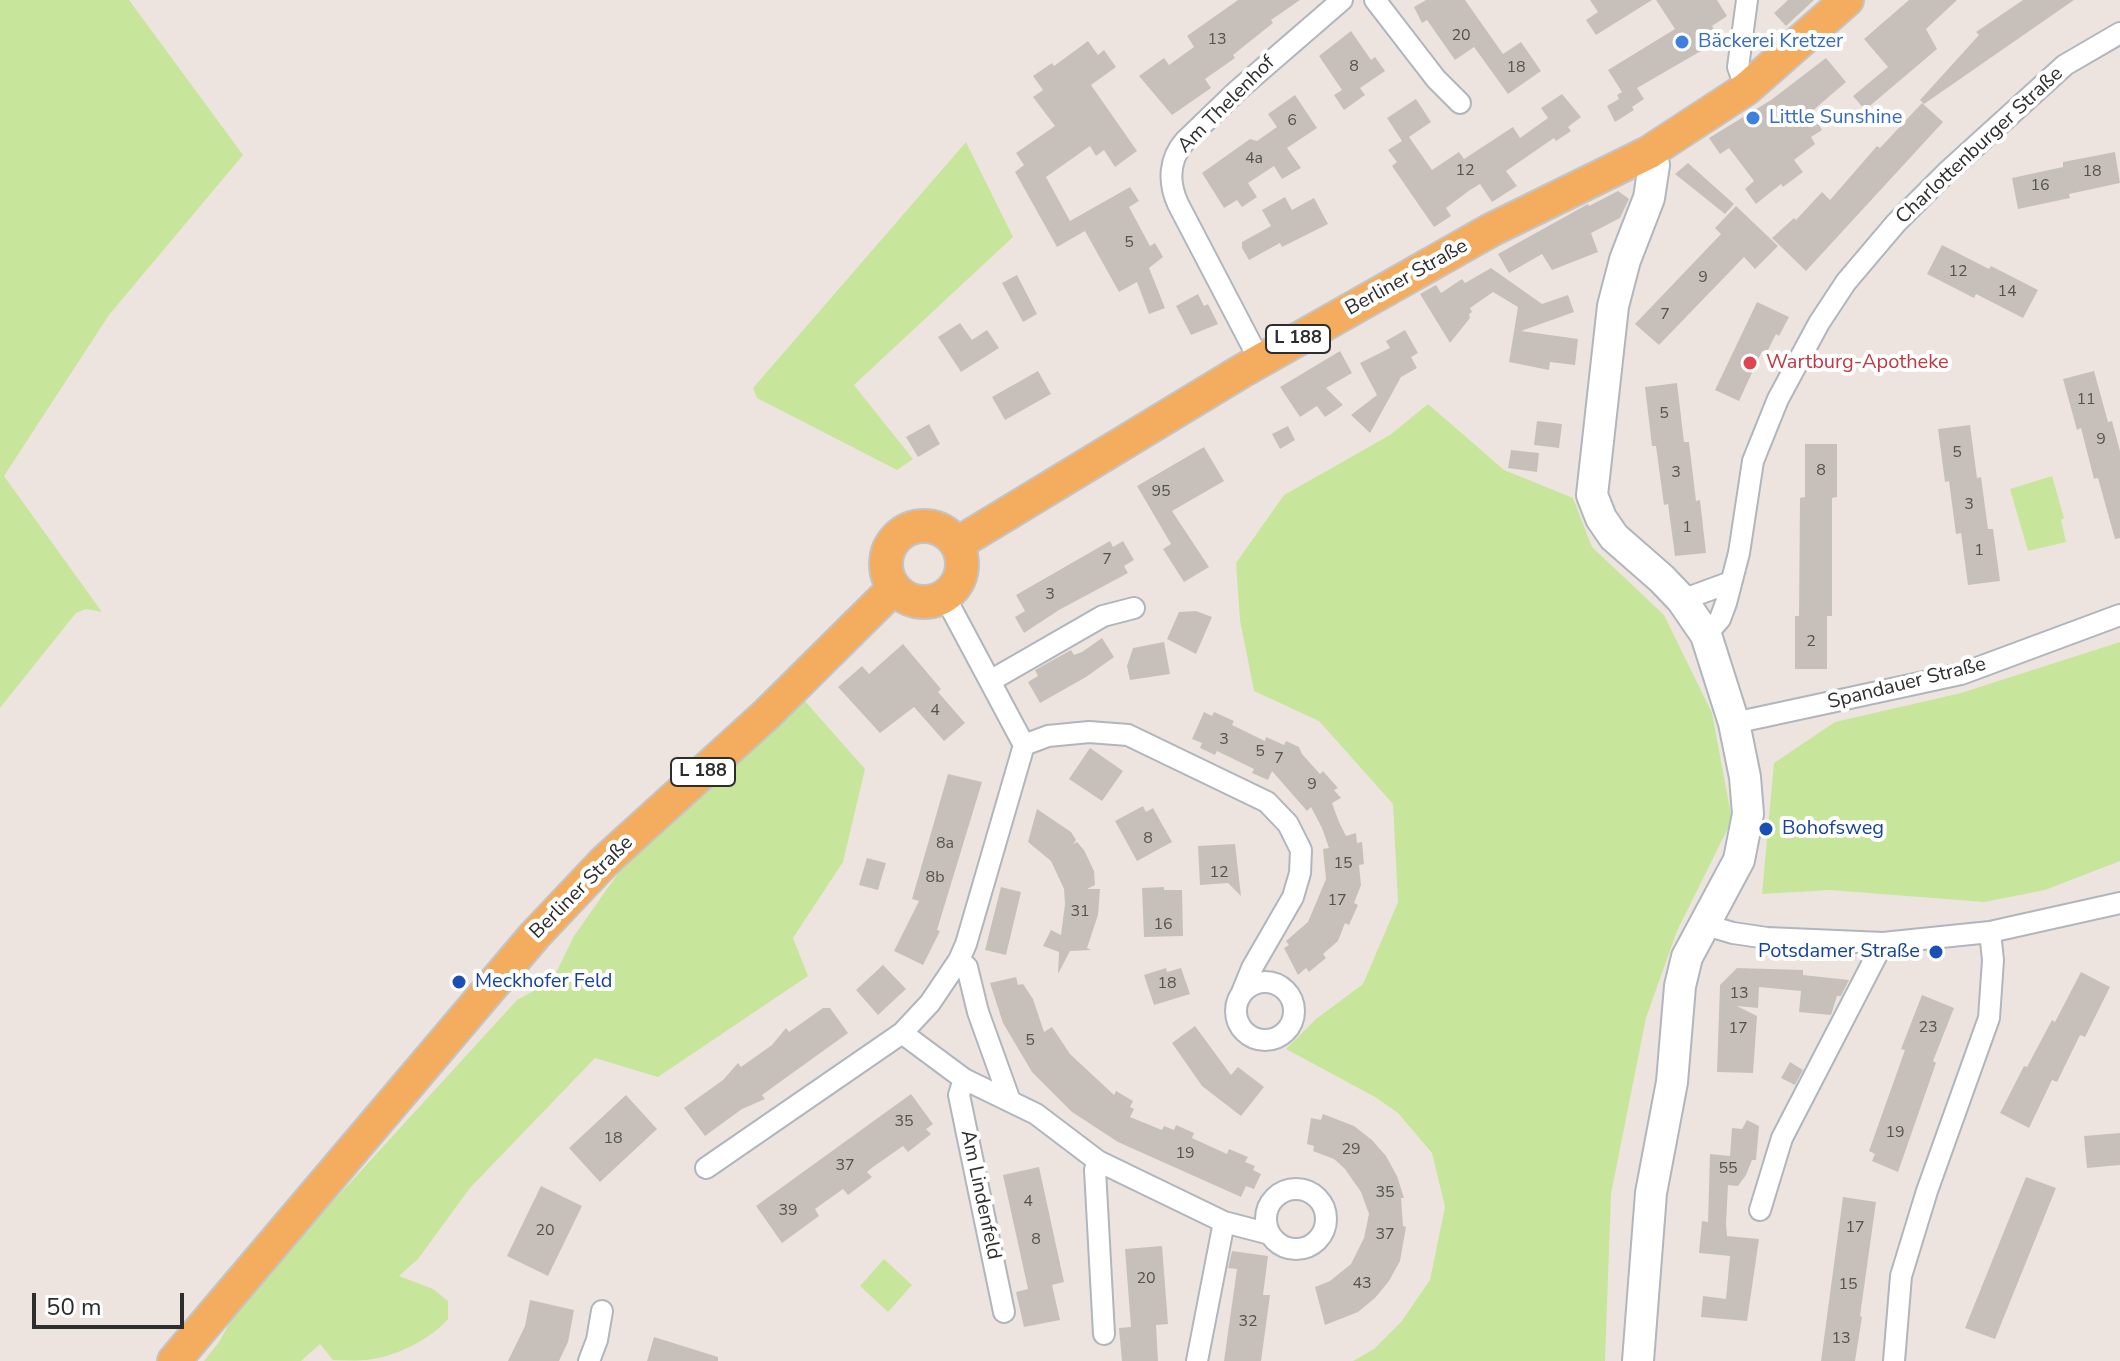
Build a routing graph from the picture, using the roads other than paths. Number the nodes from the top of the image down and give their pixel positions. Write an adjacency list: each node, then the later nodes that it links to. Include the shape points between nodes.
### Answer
1 (1342, 0): 9 (street, Am Thelenhof, via 1185,141 1171,170 1178,204)
2 (1375, 0): 7 (street)
3 (1747, 0): 6 (street, via 1738,67)
4 (1847, 0): 6 (main road, Berliner Straße / L 188)
5 (2120, 33): 11 (street, Charlottenburger Straße, via 2065,65 1946,173 1846,282 1778,399 1753,461)
6 (1746, 89): 8 (main road, Berliner Straße / L 188)
7 (1460, 103)
8 (1648, 153): 9 (main road, Berliner Straße / L 188, via 1491,230); 14 (street, via 1654,165 1649,198 1613,306 1592,495 1614,537)
9 (1260, 361): 10 (main road, Berliner Straße / L 188)
10 (957, 544): 12 (main road, via 932,527 906,531 895,539 885,563); 13 (main road, via 960,577)
11 (1731, 582): 14 (street); 17 (street, Charlottenburger Straße, via 1720,619)
12 (894, 588): 13 (main road, via 923,603); 38 (main road, Berliner Straße / L 188, via 767,714 605,861 535,935)
13 (945, 597): 18 (street)
14 (1682, 600): 17 (street)
15 (1134, 608): 18 (street, via 1103,616)
16 (2120, 615): 19 (street, Spandauer Straße, via 1961,674)
17 (1706, 635): 19 (street)
18 (990, 681): 20 (street)
19 (1734, 723): 22 (street, via 1748,826 1739,860)
20 (1024, 745): 25 (street); 26 (street, via 1048,736 1089,732 1128,735 1267,802 1288,824 1301,850 1300,873 1293,897)
21 (2120, 903): 23 (street)
22 (1706, 925): 24 (street, via 1767,938); 41 (street, via 1687,957 1680,986 1672,1082 1651,1193)
23 (1990, 932): 24 (street); 42 (street, via 1989,1018 1901,1276)
24 (1883, 943): 32 (street, via 1782,1138)
25 (959, 960): 27 (street); 29 (street, via 967,967)
26 (1241, 995)
27 (902, 1033): 28 (street); 31 (street)
28 (964, 1079): 29 (street); 36 (street, Am Lindenfeld, via 959,1095)
29 (1010, 1101): 30 (street)
30 (1098, 1161): 33 (street); 37 (street)
31 (706, 1168)
32 (1760, 1210)
33 (1224, 1222): 34 (street); 40 (street)
34 (1270, 1234)
35 (602, 1311): 39 (street)
36 (1004, 1312)
37 (1104, 1334)
38 (174, 1361)
39 (589, 1361)
40 (1197, 1361)
41 (1638, 1361)
42 (1894, 1361)

